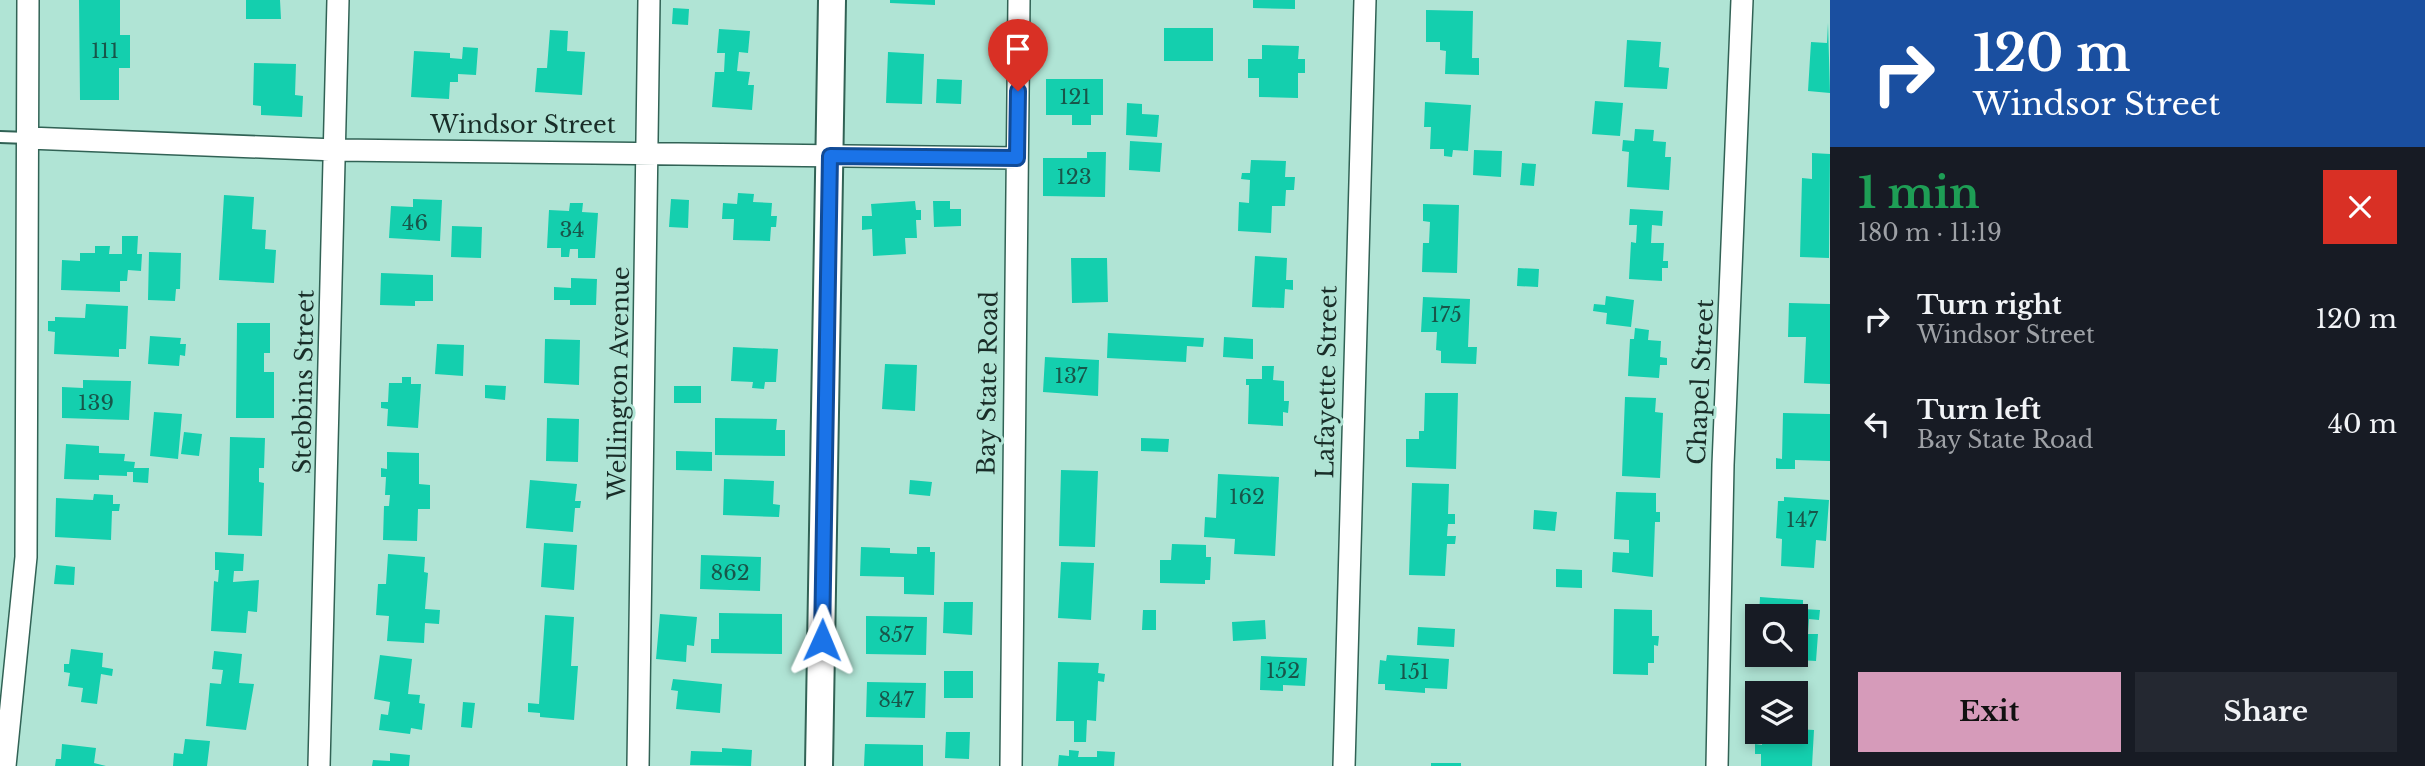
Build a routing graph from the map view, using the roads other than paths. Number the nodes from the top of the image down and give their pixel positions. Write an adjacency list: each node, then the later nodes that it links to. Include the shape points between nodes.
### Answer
1 (28, 0): 9 (street)
2 (338, 0): 10 (street, Stebbins Street)
3 (649, 0): 11 (street, Wellington Avenue)
4 (832, 0): 12 (street)
5 (1019, 0): 13 (street, Bay State Road)
6 (1365, 0): 19 (street, Lafayette Street)
7 (1742, 0): 20 (street, Chapel Street, via 1723,465)
8 (0, 137): 9 (lane)
9 (28, 138): 10 (street, Windsor Street); 14 (street, via 26,557)
10 (336, 150): 11 (street, Windsor Street); 15 (street, Stebbins Street)
11 (648, 152): 12 (street, Windsor Street); 16 (street, Wellington Avenue)
12 (830, 156): 13 (street, Windsor Street); 17 (street)
13 (1017, 158): 18 (street, Bay State Road)
14 (5, 766)
15 (320, 766)
16 (638, 766)
17 (819, 766)
18 (1011, 766)
19 (1344, 766)
20 (1717, 766)

